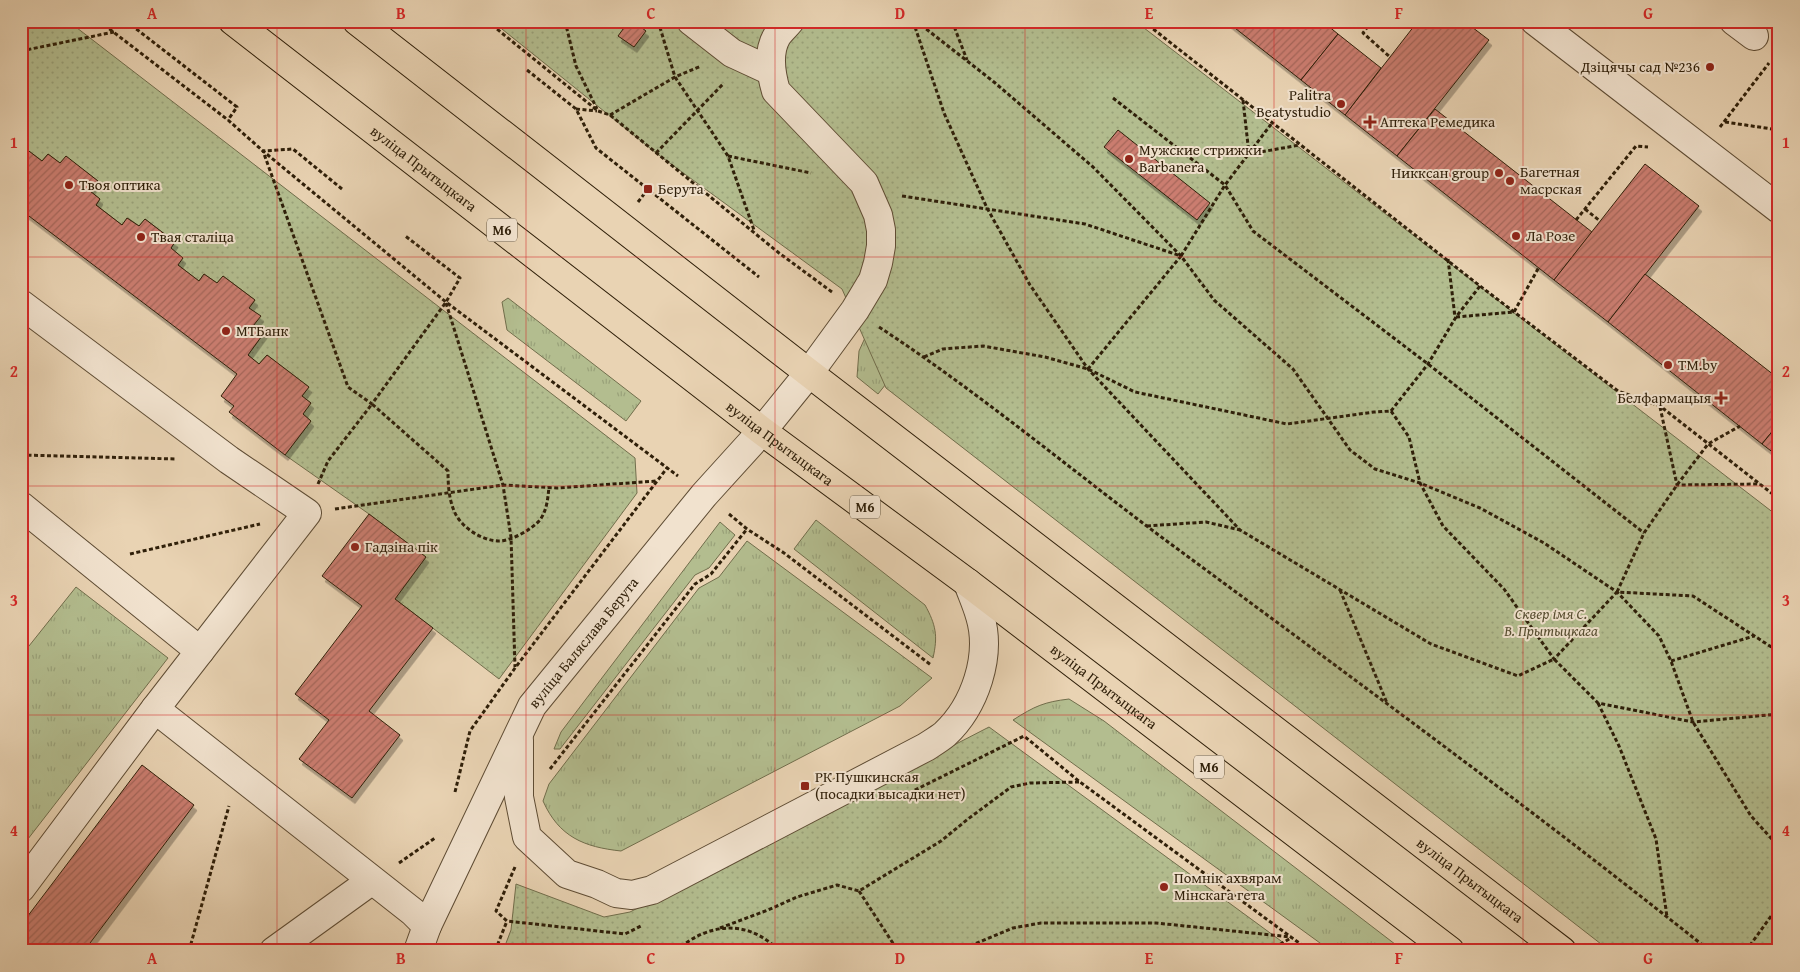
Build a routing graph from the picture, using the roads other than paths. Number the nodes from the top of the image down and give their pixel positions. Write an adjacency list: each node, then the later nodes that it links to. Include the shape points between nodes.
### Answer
1 (233, 21): 10 (main road, вуліца Прытыцкага / М6)
2 (357, 21): 9 (main road, вуліца Прытыцкага)
3 (691, 21): 6 (street, via 732,54)
4 (790, 21): 6 (street, via 776,37)
5 (1535, 21): 7 (street)
6 (771, 71): 9 (street, вуліца Баляслава Берута, via 776,91 864,184 881,230 880,254 873,280)
7 (1779, 209)
8 (21, 304): 13 (street, via 229,460 307,513)
9 (809, 373): 10 (street, вуліца Баляслава Берута); 21 (main road, вуліца Прытыцкага)
10 (762, 431): 12 (main road, вуліца Прытыцкага / М6); 15 (street, вуліца Баляслава Берута, via 704,495 532,706)
11 (21, 506): 13 (street)
12 (968, 584): 15 (street, via 984,634 983,657 973,694 945,734 926,747 652,890 632,895 616,893 567,874 527,837 520,797); 20 (main road, вуліца Прытыцкага / М6)
13 (200, 651): 14 (street)
14 (155, 709): 16 (street); 17 (street)
15 (519, 734): 18 (street, вуліца Баляслава Берута)
16 (371, 881): 18 (street, via 413,912); 19 (street)
17 (21, 888)
18 (422, 938)
19 (274, 951)
20 (1450, 951)
21 (1562, 951)

